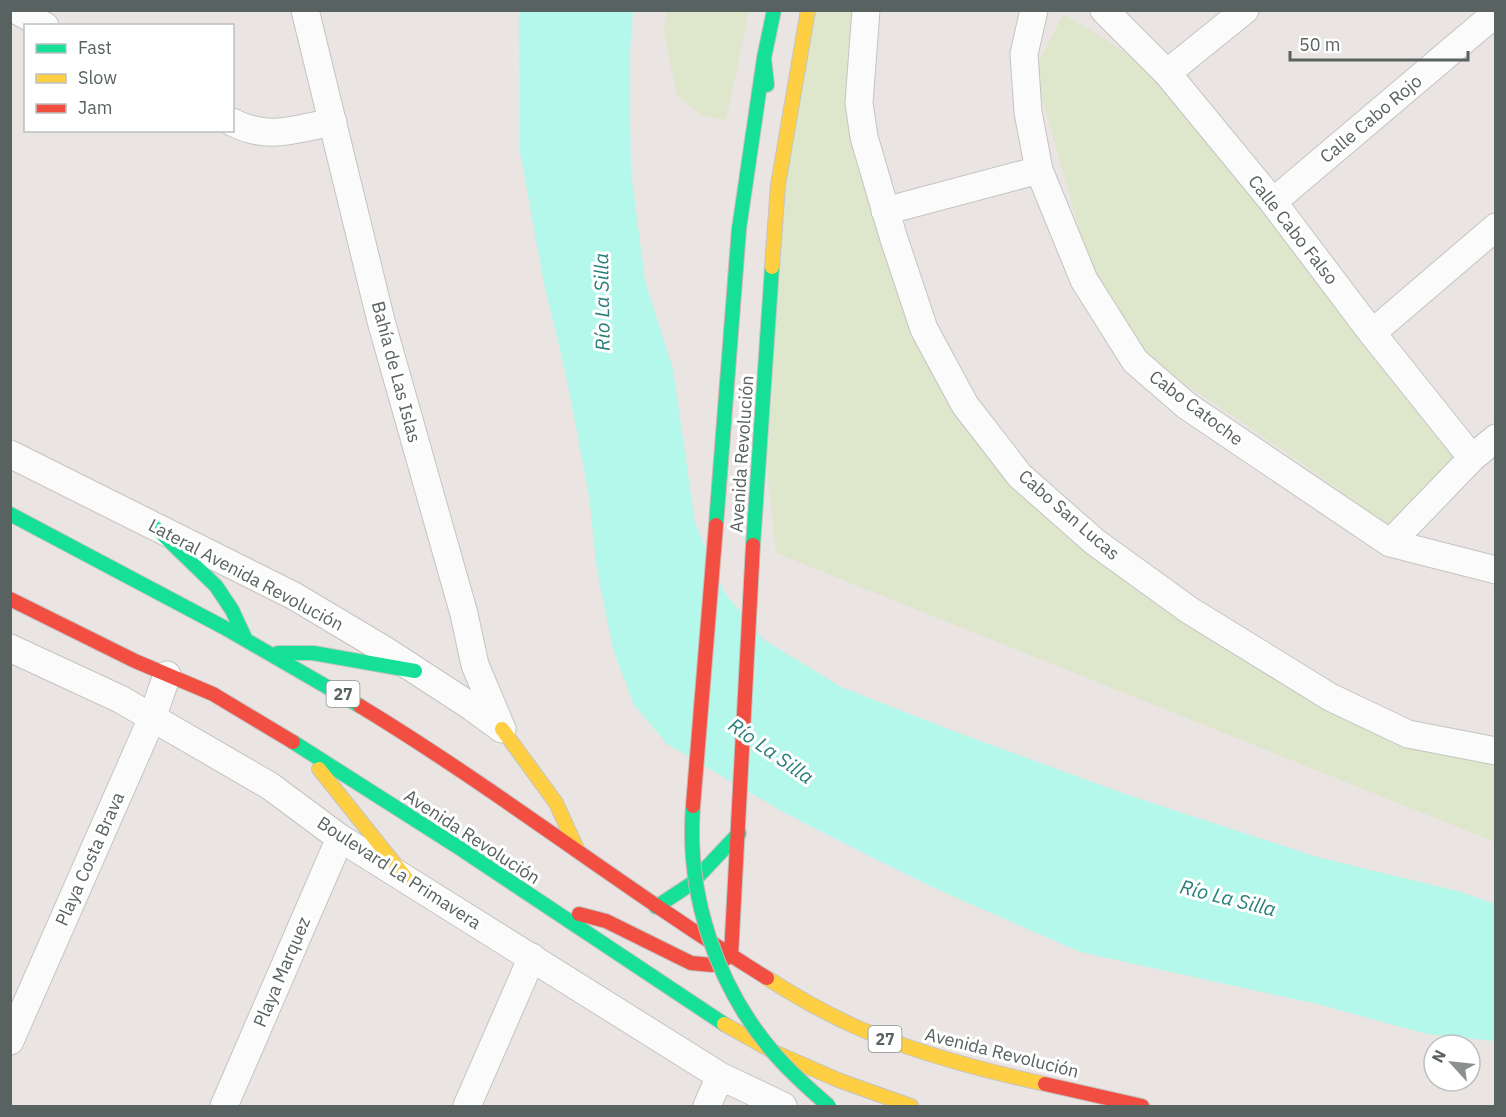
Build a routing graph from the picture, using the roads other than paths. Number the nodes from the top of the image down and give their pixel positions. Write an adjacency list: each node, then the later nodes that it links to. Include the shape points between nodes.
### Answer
1 (16, 10): 10 (street)
2 (305, 10): 14 (street, Bahía de Las Islas)
3 (774, 10): 11 (main road)
4 (808, 10): 18 (main road, Avenida Revolución)
5 (866, 10): 20 (street, Cabo San Lucas, via 859,103 864,137)
6 (1034, 10): 17 (street, Cabo Catoche, via 1024,54 1028,112)
7 (1104, 10): 12 (street, Calle Cabo Falso)
8 (1245, 10): 12 (street)
9 (1496, 13): 19 (street, Calle Cabo Rojo)
10 (41, 24)
11 (764, 58): 13 (main road); 56 (main road, bridge, via 739,229 692,812 692,868 707,935 751,1025 768,1049)
12 (1167, 73): 19 (street, Calle Cabo Falso)
13 (770, 116)
14 (333, 122): 15 (street, via 267,134); 39 (street, Bahía de Las Islas, via 381,321 475,665)
15 (234, 123)
16 (773, 139): 18 (main road, Avenida Revolución)
17 (1039, 170): 20 (street); 28 (street, Cabo Catoche, via 1084,279 1134,361 1187,406)
18 (778, 185): 42 (main road, Avenida Revolución, via 747,636)
19 (1273, 202): 22 (street, Calle Cabo Falso)
20 (885, 211): 41 (street, Cabo San Lucas, via 924,329 965,405 1020,476 1095,542 1189,610 1330,697 1408,734)
21 (1496, 227): 22 (street)
22 (1372, 333): 25 (street, Calle Cabo Falso)
23 (1496, 438): 25 (street)
24 (10, 454): 27 (street, Lateral Avenida Revolución)
25 (1472, 458): 28 (street)
26 (10, 514): 31 (main road, Avenida Revolución / 27)
27 (156, 528): 31 (main road, via 216,586); 35 (street, Lateral Avenida Revolución, via 294,596)
28 (1390, 543): 29 (street, Cabo Catoche)
29 (1496, 570)
30 (10, 599): 34 (main road, Avenida Revolución)
31 (245, 638): 33 (main road, Avenida Revolución / 27)
32 (10, 648): 37 (street, Boulevard La Primavera)
33 (273, 653): 35 (main road, via 313,653); 44 (main road, Avenida Revolución / 27, via 348,697)
34 (135, 660): 36 (main road, Avenida Revolución); 37 (street)
35 (415, 671): 39 (street, Lateral Avenida Revolución)
36 (167, 675): 38 (street, Playa Costa Brava); 40 (main road, Avenida Revolución, via 213,694)
37 (120, 699): 38 (street, Boulevard La Primavera)
38 (152, 718): 43 (street, Boulevard La Primavera, via 270,786); 50 (street, Playa Costa Brava)
39 (502, 729): 44 (main road, via 556,803)
40 (299, 745): 45 (main road); 47 (main road, Avenida Revolución)
41 (1496, 751)
42 (739, 833): 46 (main road, via 701,876 675,897); 48 (main road, Avenida Revolución)
43 (340, 838): 45 (street, Boulevard La Primavera); 52 (street, Playa Marquez)
44 (578, 850): 46 (main road, Avenida Revolución / 27)
45 (406, 878): 49 (street, Boulevard La Primavera)
46 (656, 906): 48 (main road, Avenida Revolución / 27)
47 (553, 912): 48 (main road, via 592,916 699,965 714,965); 57 (main road, Avenida Revolución, via 774,1052)
48 (731, 956): 58 (main road, Avenida Revolución / 27, via 809,1004 888,1040 963,1064)
49 (532, 957): 51 (street, Boulevard La Primavera); 53 (street)
50 (10, 1041)
51 (720, 1076): 54 (street); 55 (street, Boulevard La Primavera)
52 (224, 1107)
53 (467, 1107)
54 (707, 1107)
55 (783, 1107)
56 (829, 1107)
57 (911, 1107)
58 (1142, 1107)

